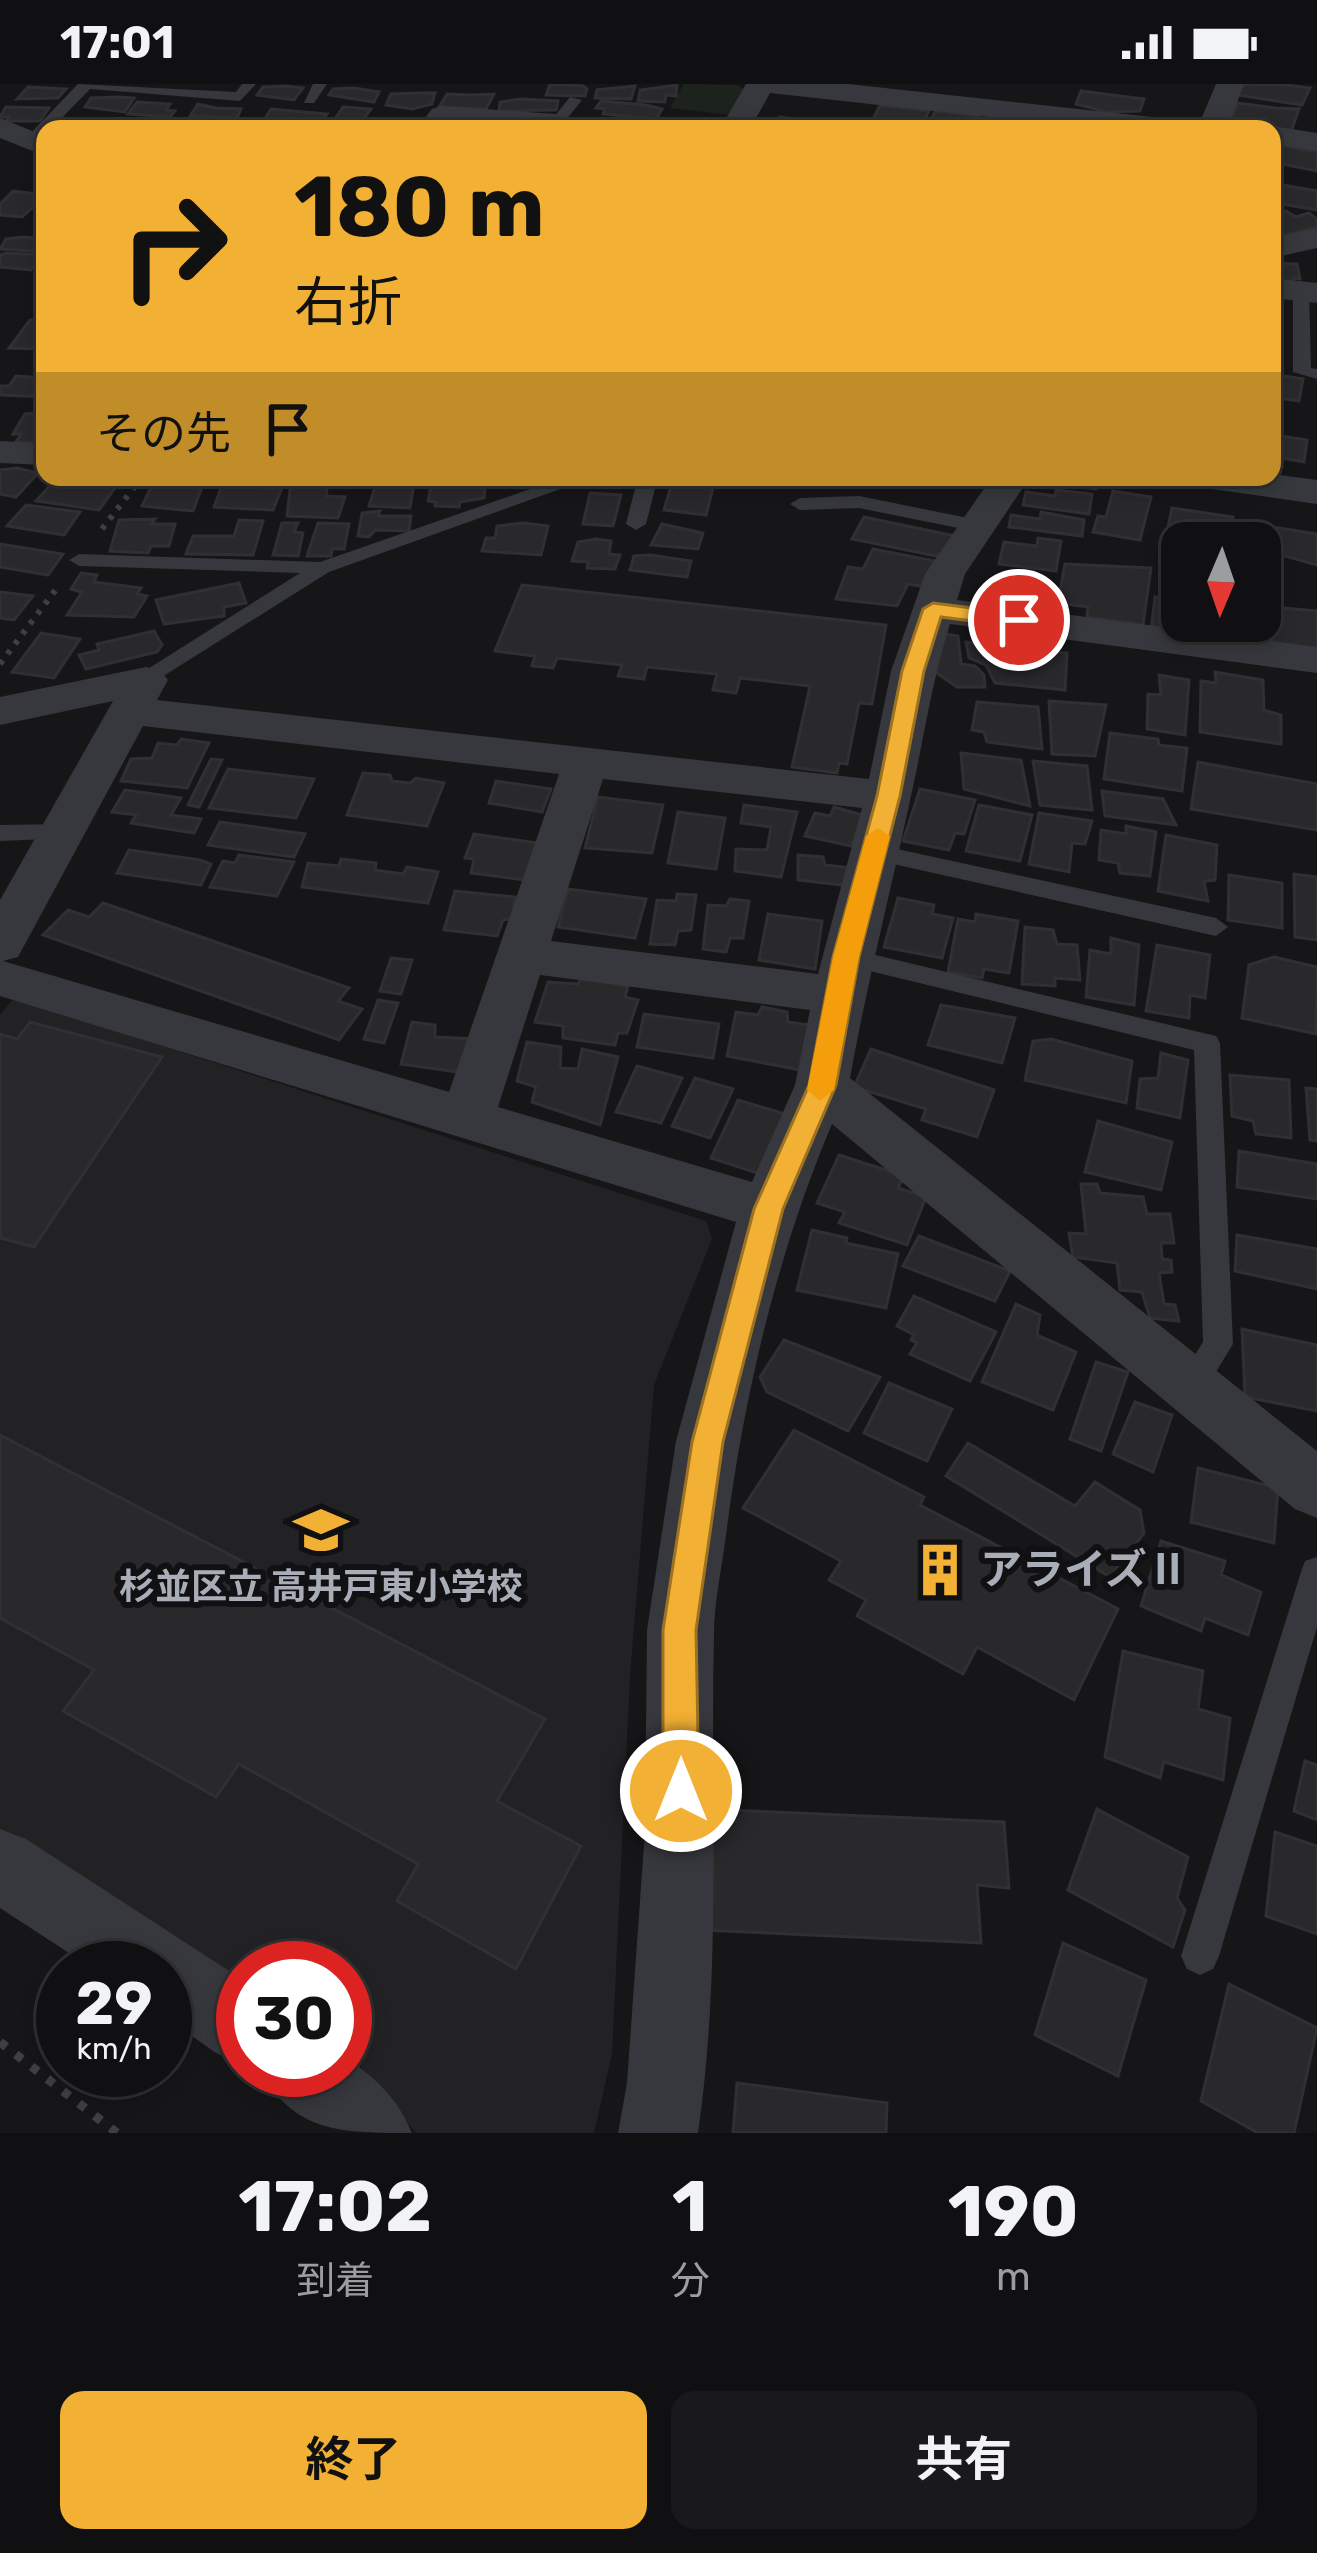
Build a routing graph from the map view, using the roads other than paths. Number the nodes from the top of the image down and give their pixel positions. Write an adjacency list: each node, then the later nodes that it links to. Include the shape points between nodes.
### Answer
1 (249, 84): 7 (lane, via 240,97 86,84)
2 (320, 84): 5 (lane)
3 (764, 84): 9 (street); 10 (street)
4 (1230, 84): 11 (street)
5 (309, 100)
6 (561, 117): 8 (street)
7 (57, 120)
8 (438, 120)
9 (741, 120)
10 (1097, 120)
11 (1221, 120)
12 (0, 127): 15 (street)
13 (1281, 136): 14 (street)
14 (1317, 142)
15 (36, 143)
16 (1317, 238): 17 (street)
17 (1281, 246)
18 (1297, 290): 19 (lane, via 1301,372)
19 (1317, 374)
20 (0, 452): 21 (street)
21 (36, 454)
22 (558, 486): 31 (lane)
23 (646, 486): 28 (lane)
24 (1005, 486): 29 (street)
25 (1275, 486): 26 (street)
26 (1317, 492)
27 (800, 505): 29 (lane, via 859,502)
28 (636, 524)
29 (978, 526): 32 (street, via 945,574)
30 (79, 560): 31 (lane)
31 (322, 568): 34 (lane)
32 (933, 609): 33 (street); 37 (street)
33 (1317, 660)
34 (138, 695): 35 (street); 36 (street); 38 (street)
35 (0, 711)
36 (586, 762): 37 (street); 43 (street)
37 (888, 796): 40 (street)
38 (64, 832): 39 (lane); 42 (street)
39 (0, 833)
40 (874, 852): 41 (lane); 44 (street)
41 (1216, 927)
42 (0, 944)
43 (523, 956): 44 (street); 47 (street)
44 (843, 976): 46 (street); 49 (lane, via 1207,1043 1218,1344)
45 (0, 979): 47 (street)
46 (822, 1085): 48 (street); 49 (street)
47 (466, 1118): 48 (street)
48 (768, 1209): 57 (street, via 707,1442 680,1630 681,1832)
49 (1189, 1389): 50 (street)
50 (1317, 1490)
51 (1317, 1572): 54 (lane)
52 (0, 1864): 53 (street)
53 (118, 1941)
54 (1200, 1956)
55 (335, 2097): 56 (street)
56 (372, 2133)
57 (658, 2133)

